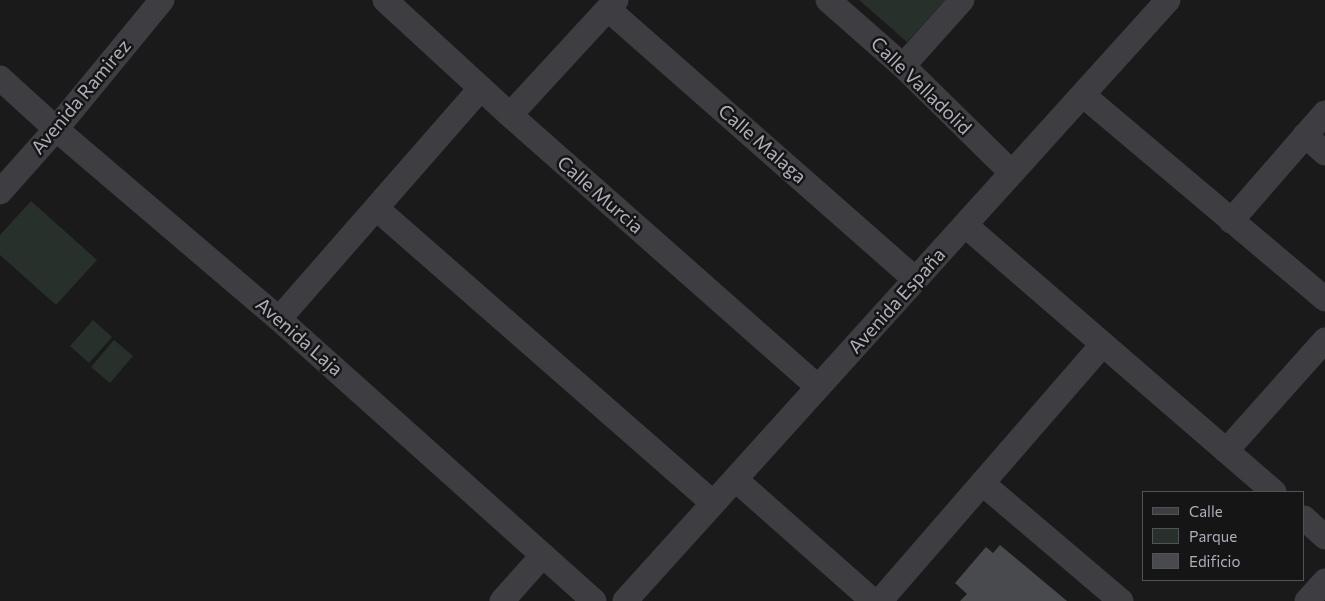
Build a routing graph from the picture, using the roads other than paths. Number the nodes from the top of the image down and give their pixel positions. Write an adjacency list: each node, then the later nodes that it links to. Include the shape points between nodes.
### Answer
1 (162, 0): 13 (street, Avenida Ramirez)
2 (828, 0): 7 (street, Calle Valladolid)
3 (962, 0): 7 (street)
4 (1168, 0): 10 (street, Avenida España)
5 (391, 2): 9 (street, Calle Murcia)
6 (612, 4): 12 (street); 21 (street, Calle Malaga)
7 (903, 66): 16 (street, Calle Valladolid)
8 (0, 78): 13 (street, Avenida Laja)
9 (481, 88): 12 (street, Calle Murcia); 18 (street)
10 (1082, 95): 16 (street, Avenida España); 19 (street)
11 (1325, 113): 14 (street)
12 (510, 115): 26 (street, Calle Murcia)
13 (56, 128): 17 (street, Avenida Ramirez); 23 (street, Avenida Laja)
14 (1305, 136): 15 (street); 19 (street)
15 (1325, 154)
16 (1012, 173): 20 (street, Avenida España)
17 (0, 192)
18 (376, 208): 23 (street); 31 (street)
19 (1232, 220): 22 (street)
20 (965, 225): 21 (street, Avenida España); 25 (street)
21 (916, 280): 26 (street, Avenida España)
22 (1325, 300)
23 (279, 319): 34 (street, Avenida Laja)
24 (1325, 340): 27 (street)
25 (1103, 344): 27 (street); 29 (street)
26 (818, 387): 28 (street, Avenida España)
27 (1226, 451): 30 (street)
28 (735, 479): 31 (street, Avenida España); 39 (street)
29 (982, 483): 40 (street); 41 (street)
30 (1273, 491)
31 (713, 504): 38 (street, Avenida España)
32 (1305, 519): 33 (street)
33 (1325, 537)
34 (543, 555): 36 (street); 37 (street, Avenida Laja)
35 (1325, 581): 42 (street)
36 (502, 601)
37 (594, 601)
38 (625, 601)
39 (873, 601)
40 (880, 601)
41 (1121, 601)
42 (1307, 601)

